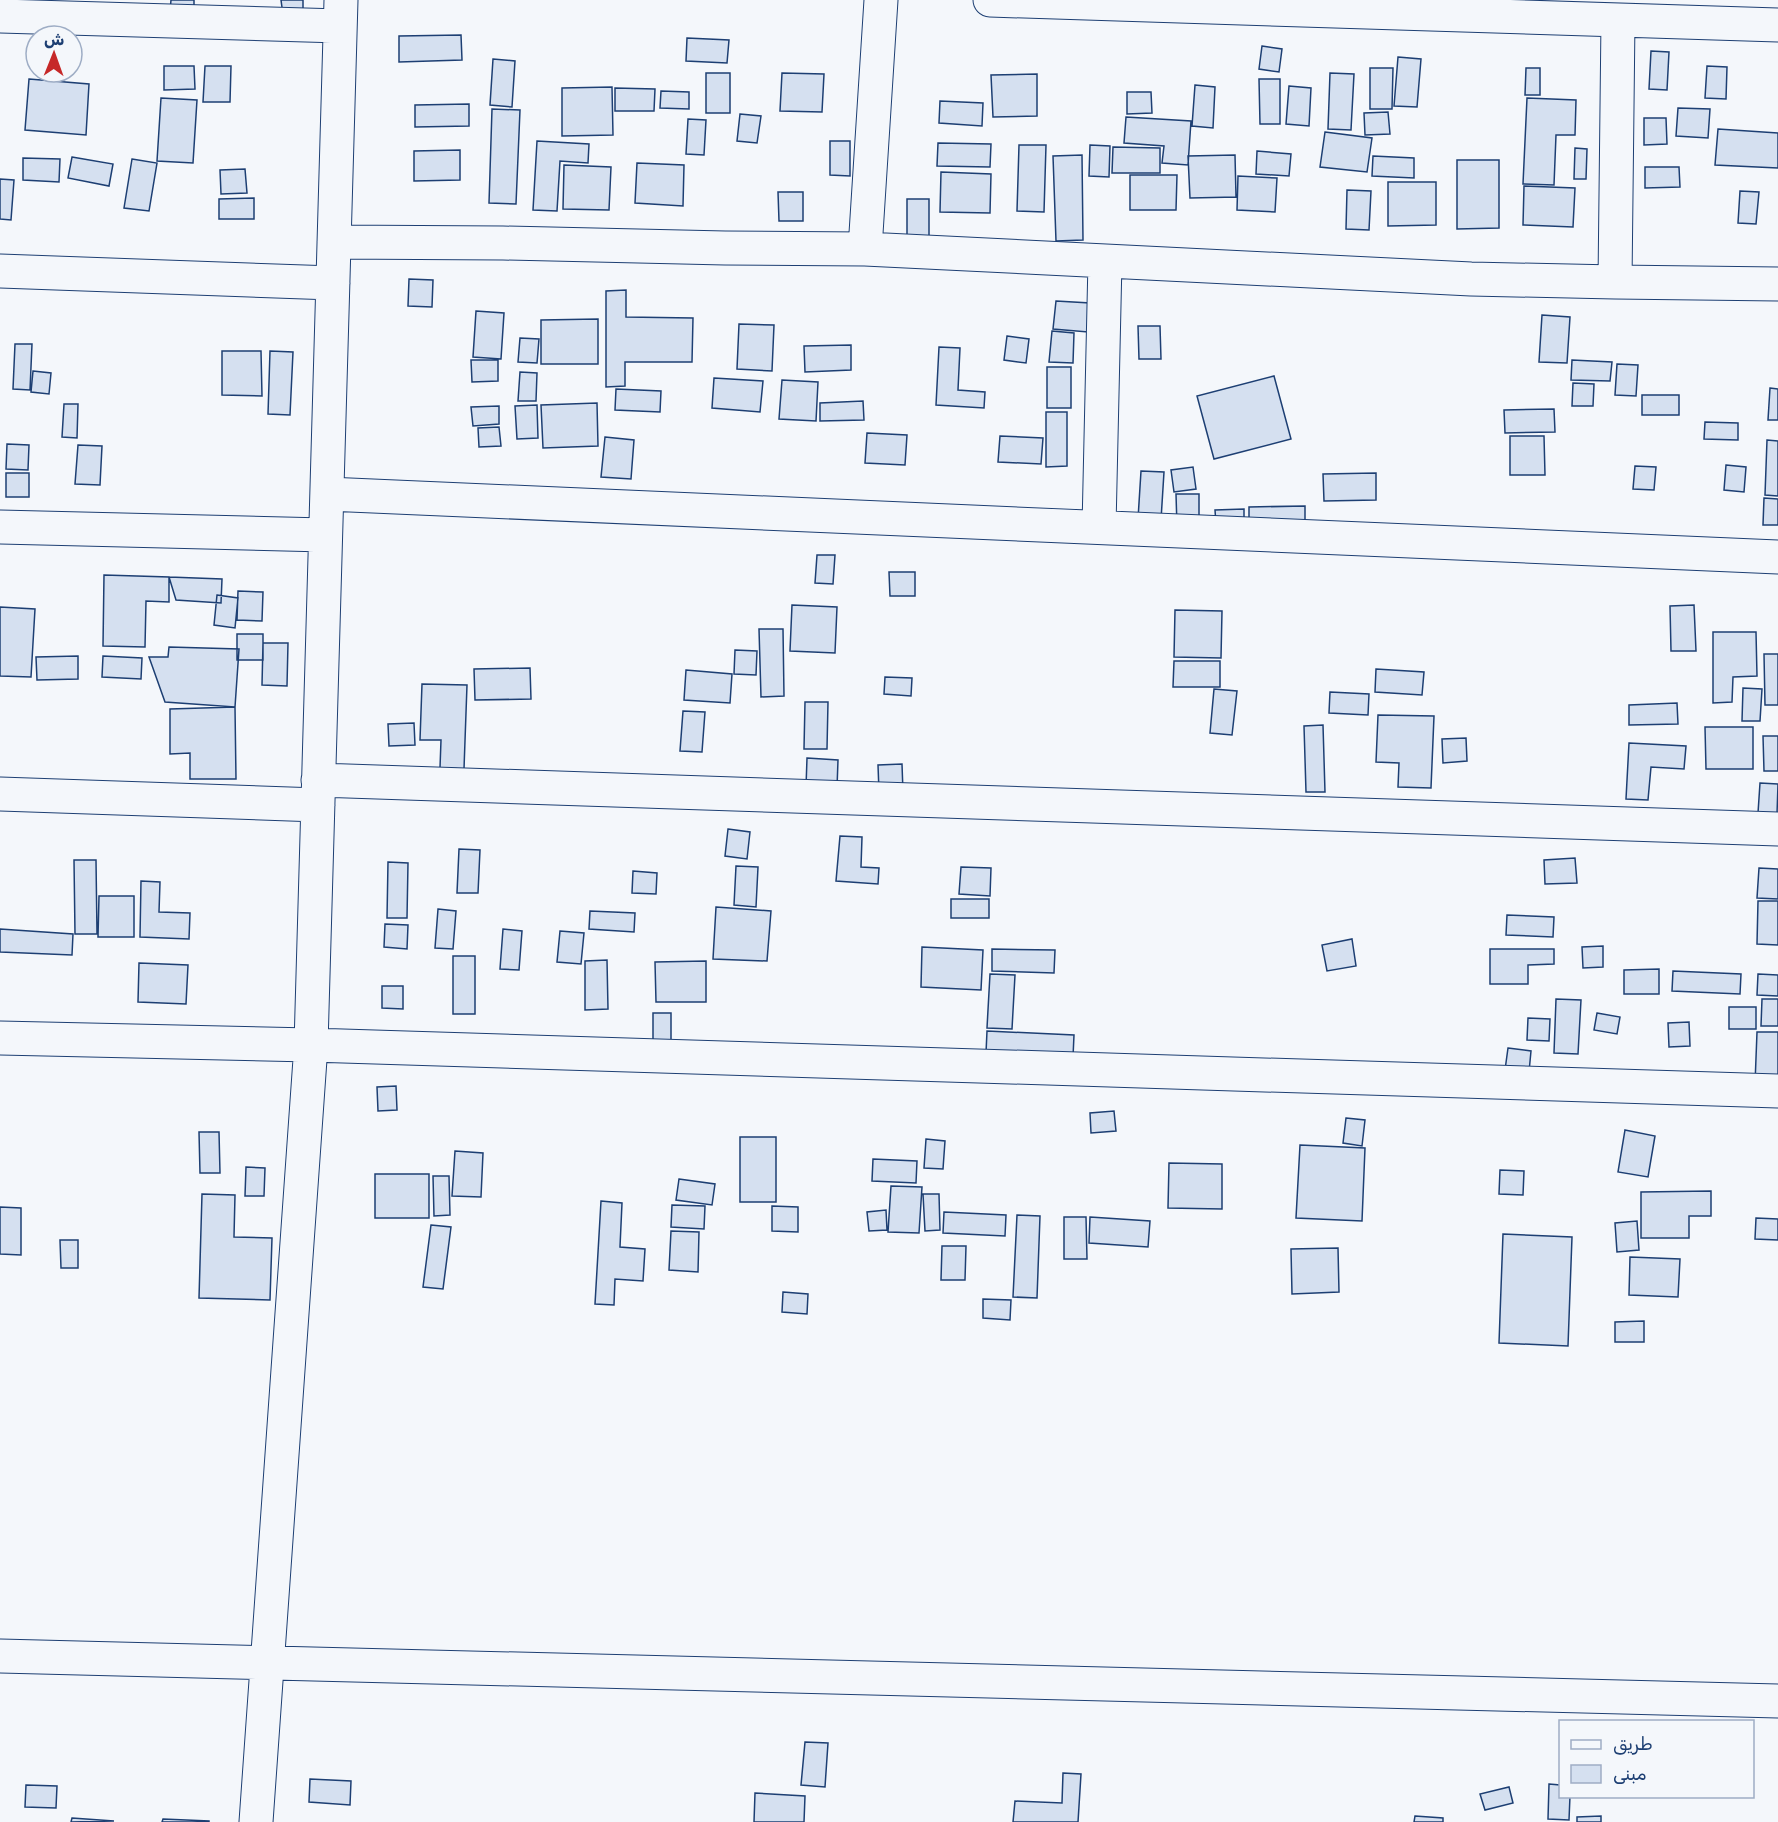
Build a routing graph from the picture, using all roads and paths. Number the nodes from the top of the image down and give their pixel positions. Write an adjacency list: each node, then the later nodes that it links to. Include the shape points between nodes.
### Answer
1 (881, 0): 9 (street)
2 (990, 0): 3 (street)
3 (1494, 8): 6 (street)
4 (341, 13): 5 (street); 8 (street)
5 (0, 16)
6 (1618, 20): 7 (street); 12 (street)
7 (1778, 25)
8 (334, 242): 9 (street); 13 (street)
9 (865, 249): 10 (street)
10 (1105, 261): 12 (street); 17 (street)
11 (0, 272): 13 (street)
12 (1615, 282): 14 (street)
13 (333, 283): 15 (street)
14 (1778, 284)
15 (327, 494): 17 (street); 18 (street)
16 (0, 527): 18 (street)
17 (1099, 527): 19 (street)
18 (325, 536): 20 (street)
19 (1778, 557)
20 (318, 793): 21 (street); 22 (street); 24 (street)
21 (0, 794)
22 (1778, 829)
23 (0, 1038): 24 (street)
24 (310, 1045): 25 (street); 27 (street)
25 (1778, 1091)
26 (0, 1656): 27 (street)
27 (266, 1663): 28 (street); 29 (street)
28 (1778, 1701)
29 (256, 1822)

